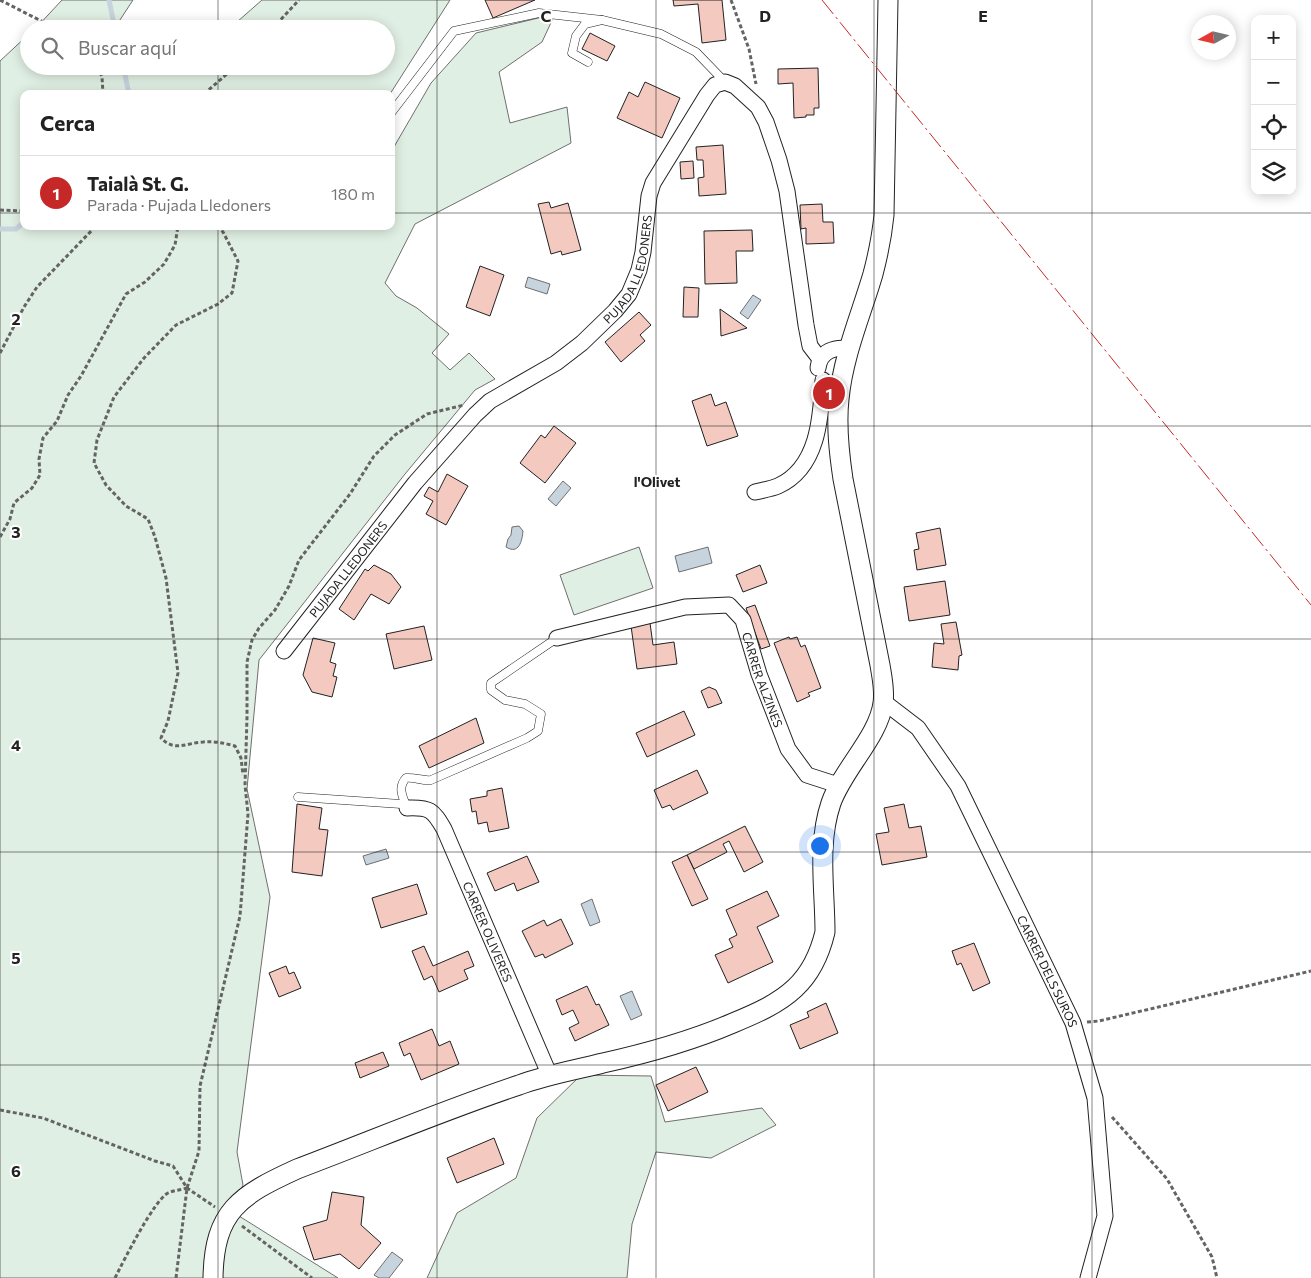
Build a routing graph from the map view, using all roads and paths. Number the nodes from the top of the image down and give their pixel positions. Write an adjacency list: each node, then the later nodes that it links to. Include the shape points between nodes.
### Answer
1 (0, 0): 5 (path)
2 (299, 0): 6 (path)
3 (732, 0): 14 (path, via 749,49)
4 (888, 0): 21 (street, via 884,215 880,245)
5 (39, 20)
6 (280, 20)
7 (602, 20): 8 (lane, via 585,24 576,36 572,53); 11 (lane, via 661,34 696,52); 15 (lane, via 539,13 454,30)
8 (588, 62)
9 (101, 75): 12 (path)
10 (226, 75): 13 (path)
11 (725, 82): 14 (street, via 735,86); 26 (street, PUJADA LLEDONERS, via 715,85 707,95 652,183 643,252 629,294 603,323 556,363)
12 (103, 90)
13 (209, 90)
14 (758, 107): 23 (street, via 766,122 787,191 810,346)
15 (395, 108)
16 (0, 210): 17 (path)
17 (20, 211)
18 (92, 230): 22 (path, via 37,287)
19 (177, 230): 28 (path, via 175,245 164,264 126,294 57,421 43,438 40,475 32,488 14,503)
20 (222, 230): 32 (path, via 238,261 232,293 218,304 176,325 144,358 114,397 97,440 94,463 106,485 126,506 148,519 166,578 178,673 161,738 177,747 202,742 235,746 241,758)
21 (850, 349): 23 (street, via 836,348); 25 (street)
22 (0, 353)
23 (820, 359): 24 (street, via 818,370)
24 (823, 380): 25 (street, via 831,386); 27 (street, via 816,439 806,461 778,486)
25 (841, 386): 31 (street, via 839,454 884,687)
26 (490, 401): 30 (street, PUJADA LLEDONERS, via 415,483); 32 (path, via 427,414 395,435 374,456 350,494 299,560 275,610 252,640 247,662)
27 (756, 492)
28 (0, 537)
29 (557, 638): 33 (street, CARRER ALZINES, via 685,607 730,606 744,620 759,674 788,750 807,775); 35 (lane, via 491,683 490,690 505,700 525,704 541,714 538,731 431,780 406,778 400,789)
30 (284, 651)
31 (884, 702): 33 (street, via 880,719); 37 (street, CARRER DELS SUROS, via 918,728 958,786)
32 (245, 785): 41 (path, via 248,814 240,916 200,1086 199,1151)
33 (838, 785): 38 (street, via 825,826 822,944 796,988 752,1015 694,1038)
34 (298, 797): 35 (lane, via 401,804)
35 (407, 808): 38 (street, CARRER OLIVERES, via 431,810 444,829)
36 (1311, 971): 37 (path, via 1099,1021)
37 (1072, 1023): 39 (street, CARRER DELS SUROS)
38 (550, 1076): 42 (street, via 296,1169 250,1193)
39 (1095, 1098): 47 (street, CARRER DELS SUROS, via 1105,1216); 48 (path, via 1167,1179 1212,1257)
40 (0, 1110): 41 (path, via 43,1118 173,1166)
41 (187, 1188): 42 (path); 43 (path, via 167,1193 152,1212); 44 (path)
42 (228, 1215): 45 (street, via 216,1241); 46 (path)
43 (115, 1278)
44 (176, 1278)
45 (213, 1278)
46 (312, 1278)
47 (1088, 1278)
48 (1217, 1278)

